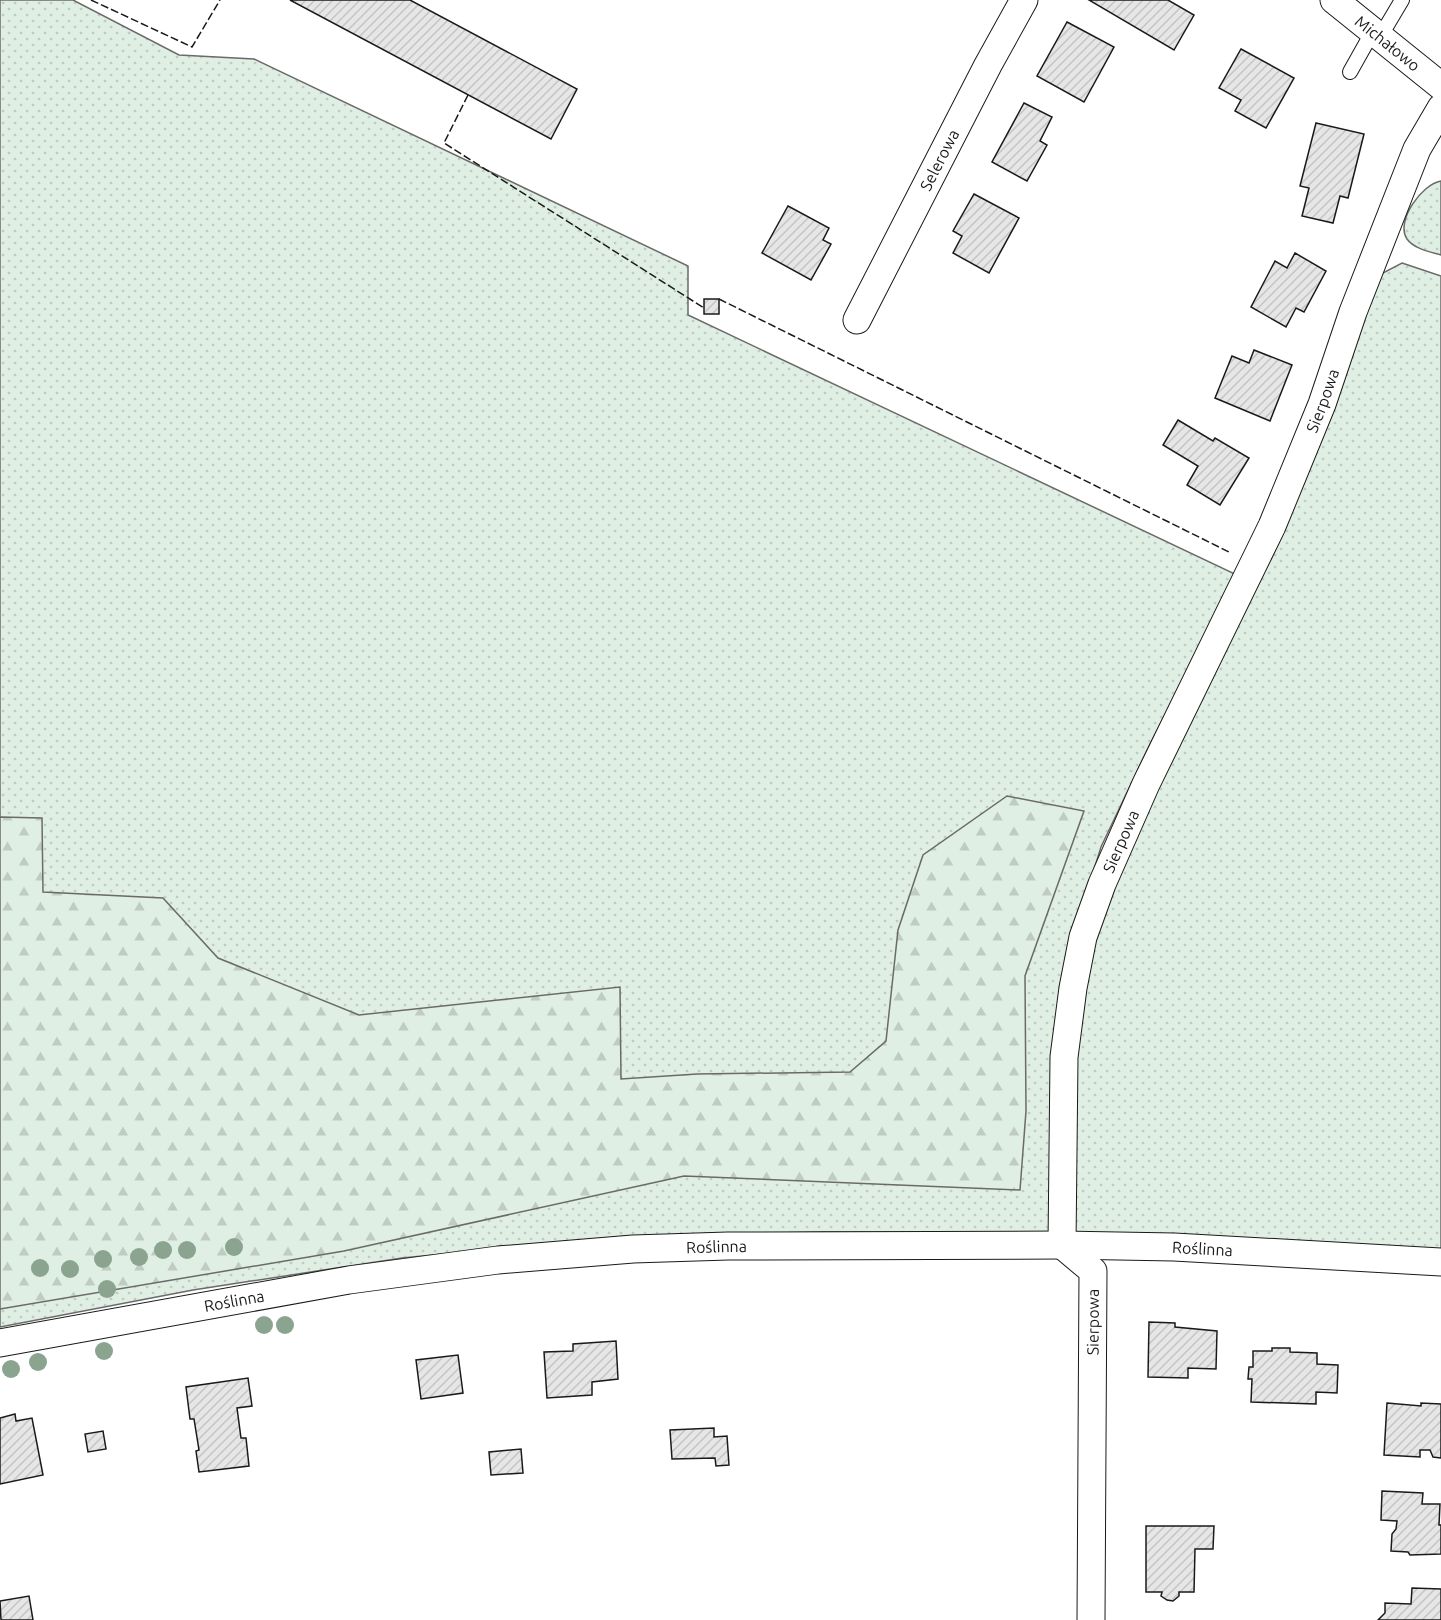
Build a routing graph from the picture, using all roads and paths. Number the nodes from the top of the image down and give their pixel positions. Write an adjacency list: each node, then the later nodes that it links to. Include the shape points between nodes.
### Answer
1 (1024, 0): 8 (street, Selerowa)
2 (1334, 0): 4 (street, Michałowo)
3 (1402, 0): 4 (lane)
4 (1376, 34): 5 (lane); 6 (street, Michałowo)
5 (1350, 72)
6 (1441, 86)
7 (1441, 108): 9 (street, Sierpowa, via 1416,149 1322,404 1272,526 1146,784 1083,937 1064,1057)
8 (857, 320)
9 (1062, 1245): 10 (street, Roślinna); 11 (street, Roślinna, via 728,1246 498,1260 349,1280); 12 (street, Sierpowa, via 1093,1271)
10 (1441, 1262)
11 (0, 1343)
12 (1091, 1620)

